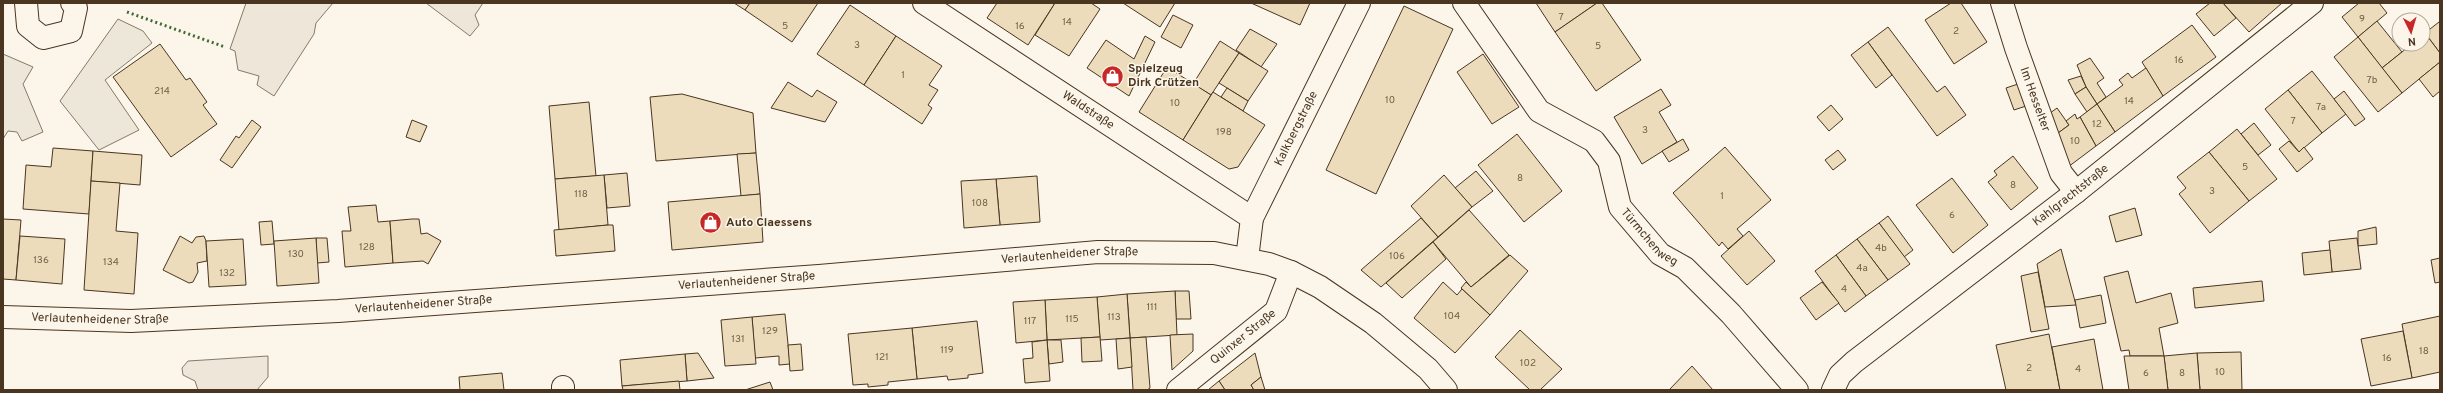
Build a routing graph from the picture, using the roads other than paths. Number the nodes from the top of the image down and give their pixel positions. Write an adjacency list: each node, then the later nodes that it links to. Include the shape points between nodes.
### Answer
1 (26, 3): 2 (street, via 28,26 43,38 71,31 76,8)
2 (72, 3)
3 (924, 3): 9 (street, Waldstraße)
4 (1359, 3): 9 (street, Kalkbergstraße)
5 (1464, 3): 15 (street, Türmchenweg, via 1539,111 1594,141 1609,160 1620,207 1660,254 1685,268 1731,314)
6 (2002, 3): 8 (street, Im Hesselter, via 2061,173)
7 (2312, 3): 8 (street, Kahlgrachtstraße)
8 (2076, 192): 16 (street, Kahlgrachtstraße, via 1854,362 1840,375)
9 (1252, 218): 10 (street, Kalkbergstraße)
10 (1247, 259): 11 (street, Verlautenheidener Straße); 12 (street, Verlautenheidener Straße, via 1214,253 1098,252 819,276 338,311 132,321)
11 (1291, 272): 13 (street, Quinxer Straße, via 1276,311); 14 (street, Verlautenheidener Straße, via 1320,287 1374,323 1428,369)
12 (3, 317)
13 (1178, 390)
14 (1446, 390)
15 (1797, 390)
16 (1833, 390)

